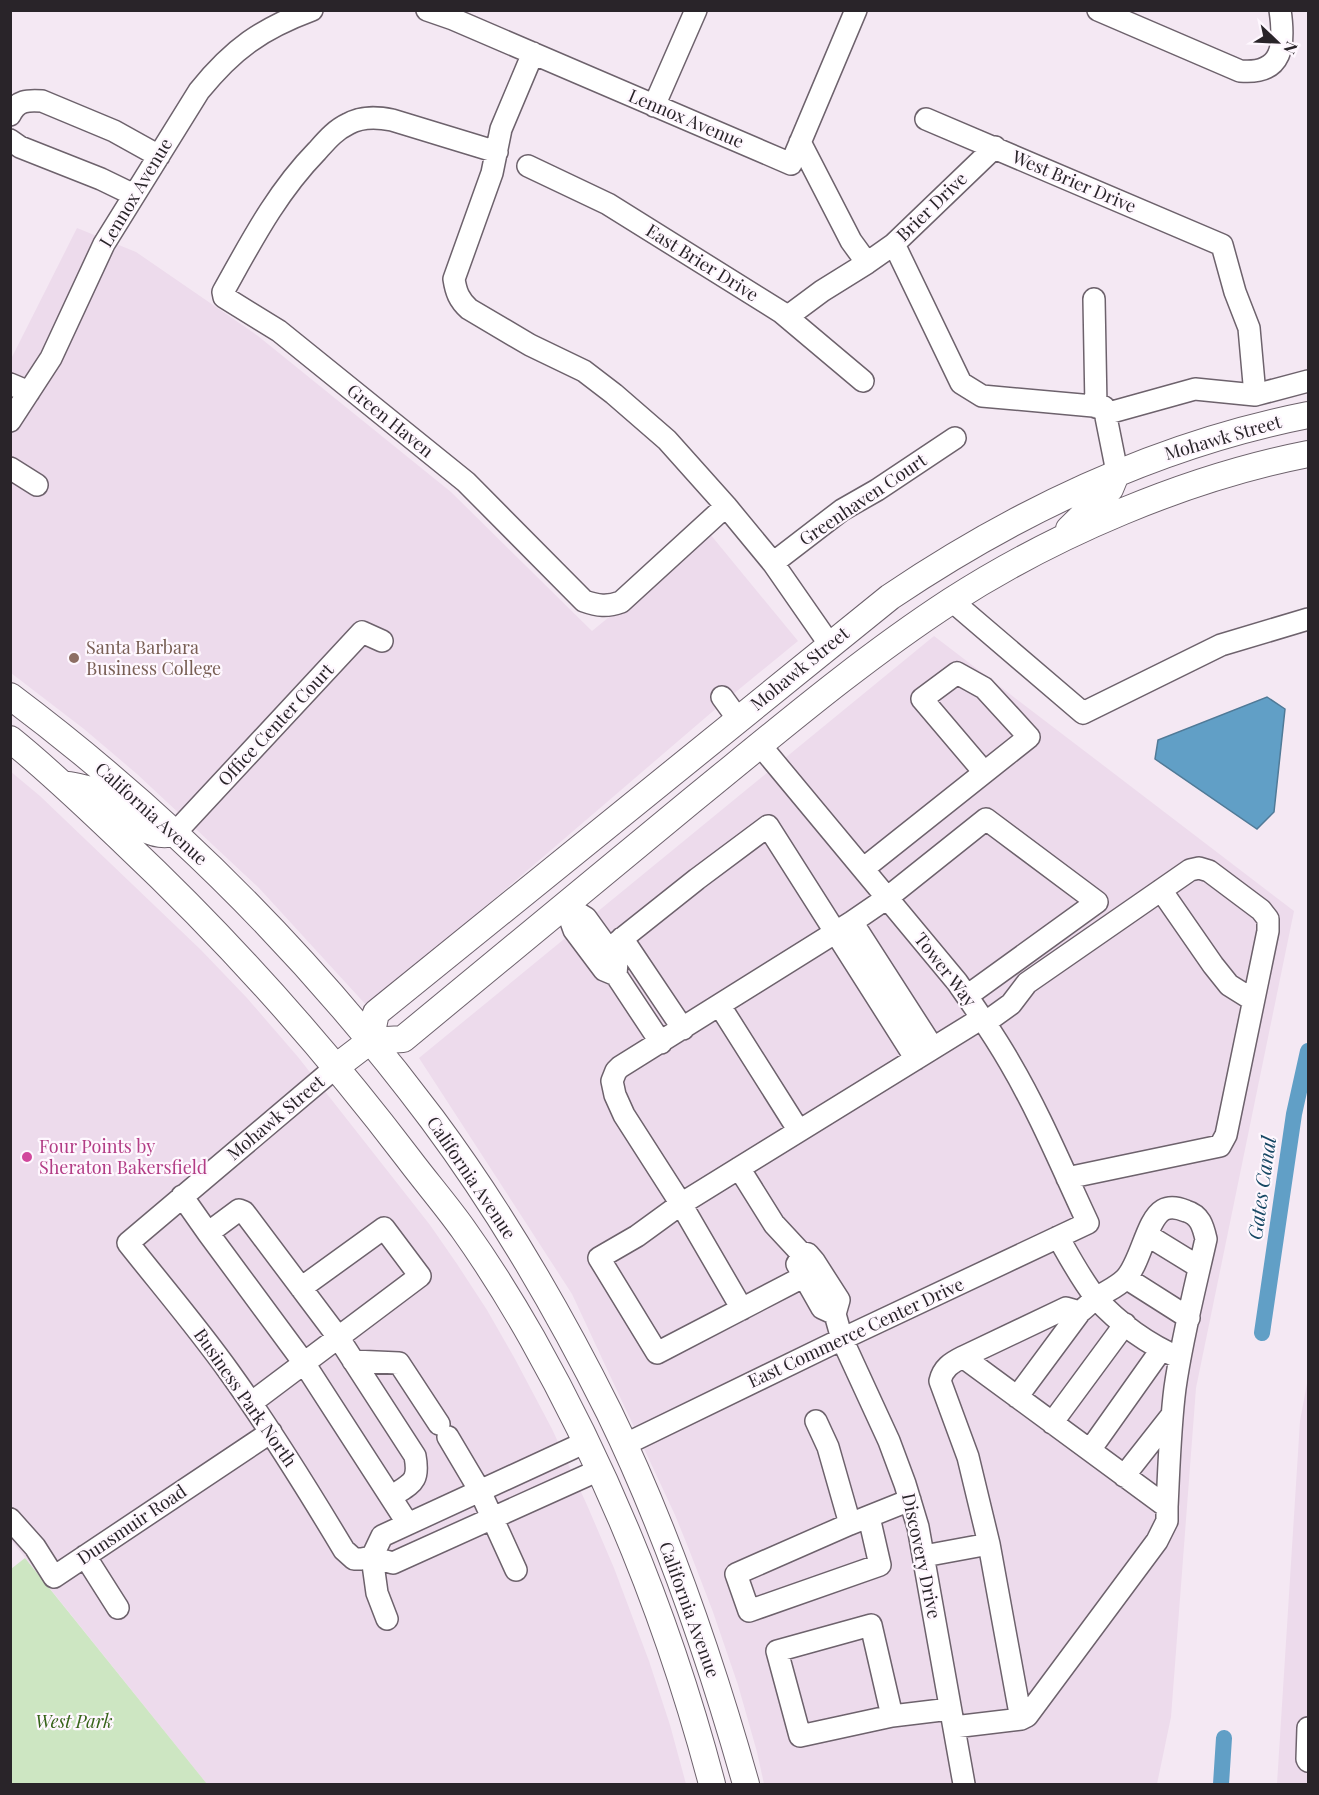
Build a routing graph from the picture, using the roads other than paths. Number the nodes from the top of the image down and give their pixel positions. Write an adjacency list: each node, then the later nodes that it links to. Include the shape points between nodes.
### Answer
1 (312, 10): 7 (street, Lennox Avenue)
2 (428, 10): 8 (street, Lennox Avenue)
3 (696, 10): 9 (street)
4 (856, 10): 13 (street, Lennox Avenue)
5 (1098, 10): 6 (street, via 1240,71 1251,72 1263,69 1277,56 1283,33)
6 (1280, 10)
7 (283, 15): 16 (street, Lennox Avenue, via 217,69)
8 (533, 53): 9 (street, Lennox Avenue); 15 (street, via 501,129)
9 (654, 106): 13 (street, Lennox Avenue, via 790,164)
10 (10, 115): 16 (street, via 22,102 42,101 114,131)
11 (926, 119): 14 (street, West Brier Drive)
12 (10, 140): 18 (street)
13 (800, 141): 20 (street, via 851,241)
14 (995, 147): 19 (street, Brier Drive); 26 (street, West Brier Drive, via 1222,245 1249,328)
15 (497, 152): 35 (street, via 454,279 462,303 530,345 584,371 614,394 667,440); 35 (street, Green Haven, via 378,117 348,123 298,170 268,212 223,292 224,297 279,331 466,482 584,601 597,606 621,602)
16 (159, 156): 18 (street, Lennox Avenue)
17 (528, 166): 22 (street, East Brier Drive, via 608,204)
18 (134, 195): 25 (street, Lennox Avenue, via 104,244 51,358)
19 (894, 244): 20 (street, Brier Drive); 27 (street, via 961,382 982,396)
20 (867, 263): 22 (street, Brier Drive)
21 (1094, 299): 27 (street)
22 (787, 317): 23 (street, East Brier Drive)
23 (863, 381)
24 (1308, 381): 26 (street)
25 (20, 388): 29 (street, Lennox Avenue)
26 (1255, 395): 27 (street, via 1195,389)
27 (1101, 411): 33 (street)
28 (1308, 415): 33 (main road, Mohawk Street, via 1230,434)
29 (10, 421)
30 (955, 438): 37 (street, Greenhaven Court, via 842,510)
31 (1308, 454): 36 (main road, Mohawk Street, via 1187,488)
32 (10, 468): 34 (street)
33 (1117, 472): 36 (main road, via 1110,489); 41 (main road, Mohawk Street, via 1041,507 939,564)
34 (37, 485)
35 (726, 506): 37 (street)
36 (1054, 543): 38 (main road, Mohawk Street)
37 (773, 563): 41 (street)
38 (952, 601): 39 (street, via 1083,714 1221,645); 47 (main road, Mohawk Street, via 903,633)
39 (1308, 619)
40 (382, 640): 51 (street, Office Center Court, via 362,632)
41 (830, 645): 42 (main road, Mohawk Street)
42 (789, 678): 45 (main road, Mohawk Street); 47 (main road, via 764,718 759,730)
43 (10, 696): 51 (main road, California Avenue, via 87,756)
44 (722, 697): 45 (street)
45 (738, 719): 50 (main road, via 736,741); 64 (main road, Mohawk Street, via 376,1013)
46 (10, 739): 49 (main road, California Avenue)
47 (760, 745): 50 (main road, Mohawk Street); 52 (street, Tower Way)
48 (984, 772): 48 (street, via 1029,737 984,688 957,673 922,699); 52 (street)
49 (63, 784): 51 (main road, via 99,793 148,831); 67 (main road, California Avenue, via 198,913)
50 (690, 802): 55 (main road, Mohawk Street)
51 (175, 833): 64 (main road, California Avenue, via 291,950)
52 (863, 869): 54 (street, Tower Way)
53 (1161, 890): 60 (street, via 1229,986); 60 (street, via 1199,868 1209,871 1261,910 1268,919 1268,931); 62 (street, via 1027,982 1011,1004)
54 (887, 898): 56 (street); 59 (street, Tower Way); 59 (street, via 986,819 1097,902)
55 (566, 905): 57 (street); 58 (street, via 574,930 604,970); 64 (main road, Mohawk Street, via 403,1039)
56 (844, 927): 57 (street, via 768,826); 61 (street); 66 (street)
57 (615, 944): 58 (street); 63 (street)
58 (616, 975): 65 (street)
59 (967, 996): 62 (street, Tower Way)
60 (1253, 1000): 70 (street, via 1226,1135 1220,1146)
61 (720, 1006): 63 (street); 68 (street)
62 (984, 1020): 66 (street); 70 (street, Tower Way, via 1011,1064)
63 (683, 1029): 65 (street)
64 (370, 1041): 67 (main road, Mohawk Street); 102 (main road, California Avenue, via 433,1121 513,1240)
65 (661, 1043): 72 (street, via 616,1071 612,1081 624,1115)
66 (925, 1054): 68 (street)
67 (336, 1067): 71 (street, Mohawk Street); 101 (main road, California Avenue, via 487,1264 532,1338)
68 (799, 1131): 69 (street)
69 (739, 1168): 72 (street); 78 (street, Discovery Drive, via 774,1224)
70 (1067, 1178): 73 (street, Tower Way)
71 (182, 1197): 74 (street); 77 (street, Mohawk Street)
72 (681, 1204): 84 (street); 84 (street, via 599,1258 657,1353)
73 (1088, 1224): 76 (street, East Commerce Center Drive)
74 (208, 1233): 82 (street, via 239,1210 244,1212); 94 (street)
75 (1147, 1235): 79 (street); 79 (street, via 1163,1210 1192,1212 1203,1223 1206,1239); 81 (street)
76 (1058, 1237): 83 (street); 90 (street, East Commerce Center Drive)
77 (128, 1243): 96 (street, Business Park North)
78 (800, 1252): 80 (street, via 796,1262); 86 (street, Discovery Drive, via 808,1254 834,1290 839,1300)
79 (1199, 1267): 87 (street)
80 (803, 1277): 84 (street); 86 (street, via 822,1308)
81 (1126, 1278): 83 (street); 87 (street)
82 (301, 1288): 89 (street); 89 (street, via 384,1228 420,1276)
83 (1096, 1298): 85 (street); 88 (street)
84 (742, 1309)
85 (1080, 1312): 92 (street, via 1066,1308); 95 (street)
86 (835, 1314): 90 (street, Discovery Drive)
87 (1189, 1318): 91 (street)
88 (1125, 1324): 91 (street); 99 (street)
89 (338, 1337): 93 (street); 94 (street)
90 (842, 1339): 102 (street, East Commerce Center Drive); 108 (street, Discovery Drive, via 889,1441)
91 (1170, 1354): 97 (street); 103 (street)
92 (963, 1357): 95 (street); 114 (street, via 949,1365 940,1381 968,1457)
93 (353, 1361): 106 (street, via 399,1363); 107 (street, via 415,1456 418,1471 413,1481)
94 (304, 1363): 96 (street); 107 (street)
95 (1017, 1397): 99 (street)
96 (250, 1403): 100 (street, Business Park North)
97 (1172, 1415): 105 (street); 109 (street)
98 (816, 1421): 112 (street)
99 (1052, 1423): 103 (street)
100 (271, 1432): 115 (street, Dunsmuir Road); 117 (street, Business Park North, via 344,1550)
101 (586, 1442): 104 (main road, California Avenue); 106 (street)
102 (624, 1445): 127 (main road, California Avenue, via 683,1586)
103 (1090, 1450): 105 (street)
104 (599, 1470): 110 (street); 126 (main road, California Avenue, via 655,1604)
105 (1124, 1476): 109 (street)
106 (480, 1491): 110 (street); 113 (street)
107 (391, 1497): 113 (street)
108 (910, 1500): 112 (street); 116 (street, Discovery Drive)
109 (1167, 1507): 123 (street, via 1167,1521 1157,1540)
110 (492, 1518): 117 (street, via 393,1563); 118 (street)
111 (10, 1519): 115 (street, Dunsmuir Road, via 54,1577)
112 (859, 1520): 112 (street, via 736,1574 749,1611 879,1565)
113 (408, 1524): 117 (street, via 382,1536)
114 (989, 1544): 116 (street); 123 (street)
115 (85, 1556): 119 (street)
116 (924, 1556): 122 (street, Discovery Drive)
117 (363, 1558): 120 (street)
118 (516, 1570)
119 (118, 1608)
120 (387, 1619)
121 (892, 1716): 121 (street, via 872,1625 777,1651 800,1736); 122 (street)
122 (952, 1718): 123 (street); 128 (street, Discovery Drive)
123 (1021, 1719)
124 (1308, 1728): 125 (street)
125 (1308, 1761)
126 (712, 1785)
127 (746, 1785)
128 (964, 1785)

